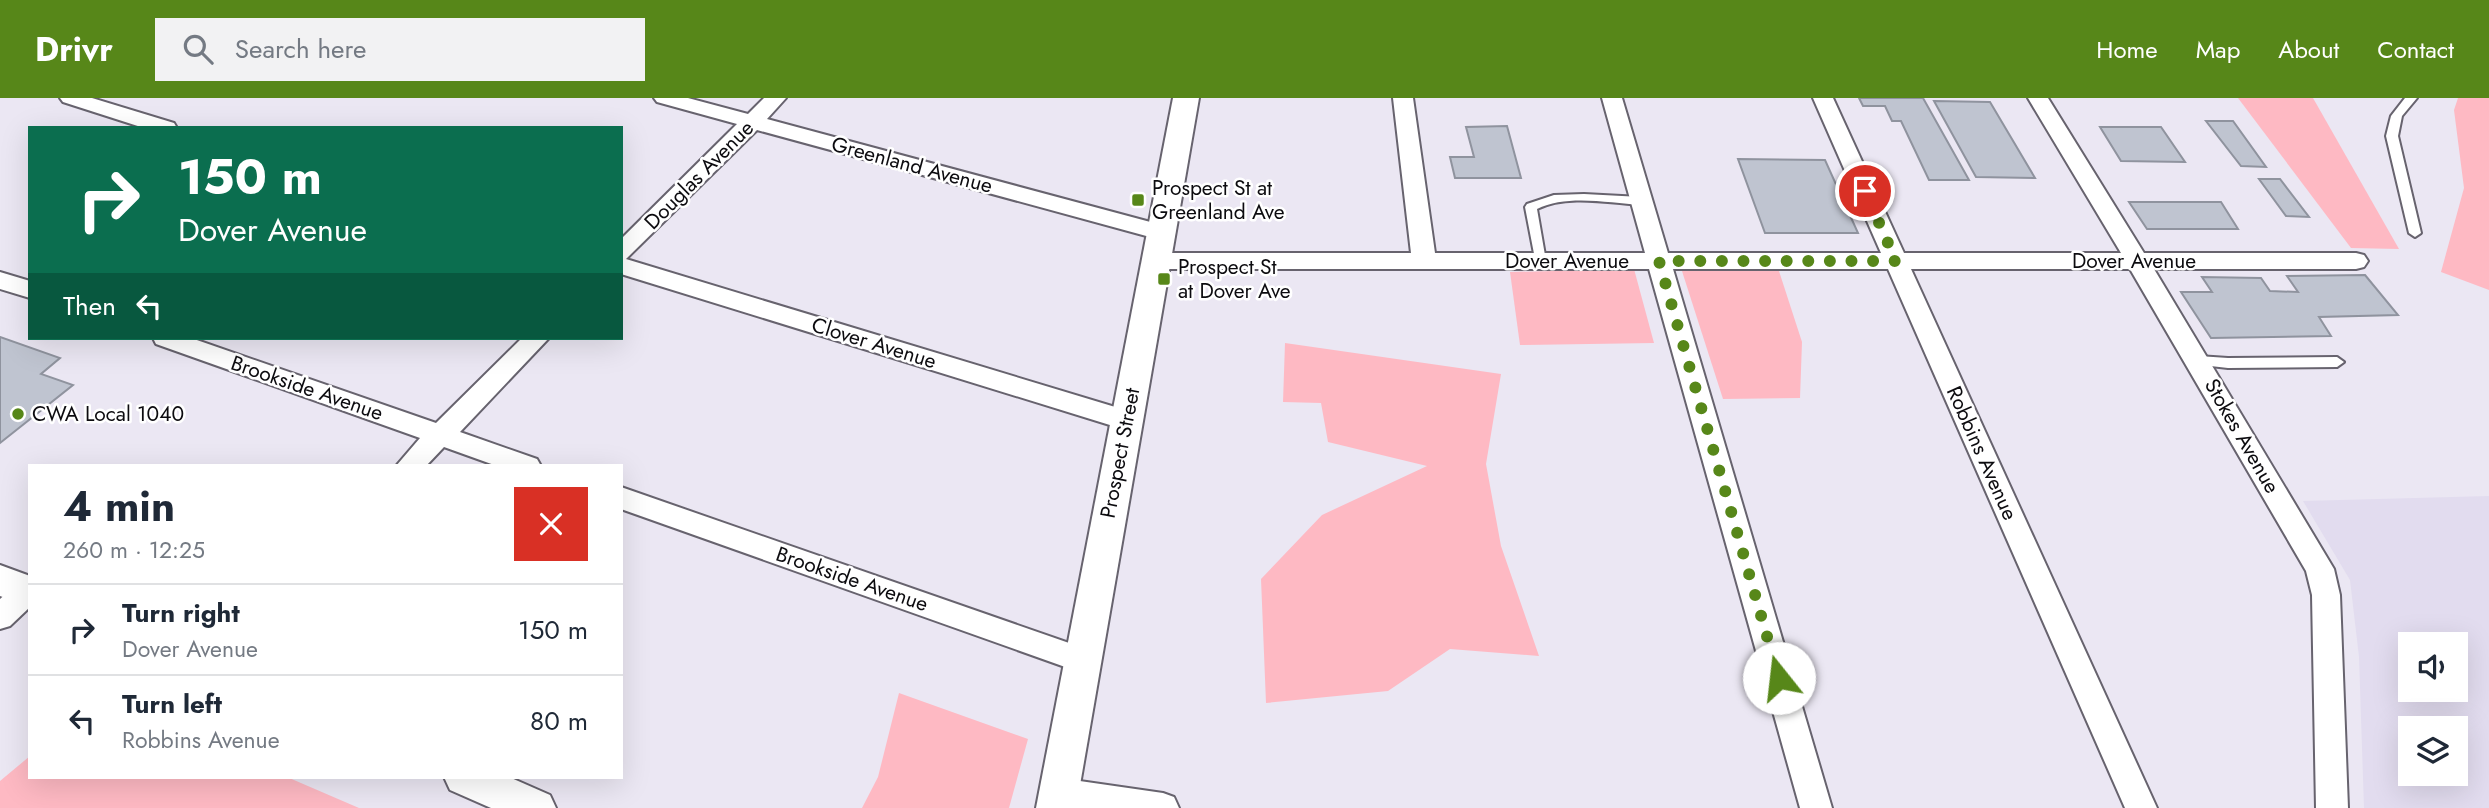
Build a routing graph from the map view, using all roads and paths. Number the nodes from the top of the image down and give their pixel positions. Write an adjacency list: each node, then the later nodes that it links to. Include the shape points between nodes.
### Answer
1 (70, 98): 11 (street)
2 (664, 98): 10 (street, Greenland Avenue)
3 (776, 98): 10 (street, Douglas Avenue)
4 (1186, 98): 14 (street, Prospect Street)
5 (1403, 98): 16 (street)
6 (1612, 98): 12 (street)
7 (1823, 98): 19 (street, Robbins Avenue)
8 (2038, 98): 20 (street, Stokes Avenue)
9 (2411, 98): 13 (lane, via 2397,116 2392,136)
10 (752, 122): 14 (street, Greenland Avenue); 15 (street, Douglas Avenue)
11 (161, 126)
12 (1641, 201): 17 (lane, via 1540,201 1531,207); 18 (street)
13 (2415, 233)
14 (1159, 247): 16 (street, Dover Avenue); 29 (street, Prospect Street)
15 (623, 251)
16 (1424, 261): 17 (street, Dover Avenue)
17 (1540, 261): 18 (street, Dover Avenue)
18 (1659, 261): 19 (street, Dover Avenue); 41 (street)
19 (1896, 261): 20 (street, Dover Avenue); 42 (street, Robbins Avenue)
20 (2138, 261): 21 (street, Dover Avenue); 27 (street, Stokes Avenue)
21 (2356, 261)
22 (623, 267): 29 (street, Clover Avenue)
23 (17, 286): 24 (street)
24 (0, 301)
25 (171, 340): 30 (street, Brookside Avenue)
26 (535, 340): 30 (street)
27 (2199, 361): 28 (lane); 43 (street, Stokes Avenue, via 2320,569 2326,595)
28 (2337, 362)
29 (1126, 420): 36 (street, Prospect Street)
30 (440, 435): 31 (street); 32 (street, Brookside Avenue)
31 (411, 464)
32 (522, 464)
33 (623, 499): 36 (street, Brookside Avenue)
34 (19, 588): 35 (street)
35 (0, 617)
36 (1082, 660): 38 (street, Prospect Street)
37 (469, 779): 39 (street)
38 (1057, 801): 40 (street)
39 (536, 808)
40 (1163, 808)
41 (1816, 808)
42 (2141, 808)
43 (2332, 808)

